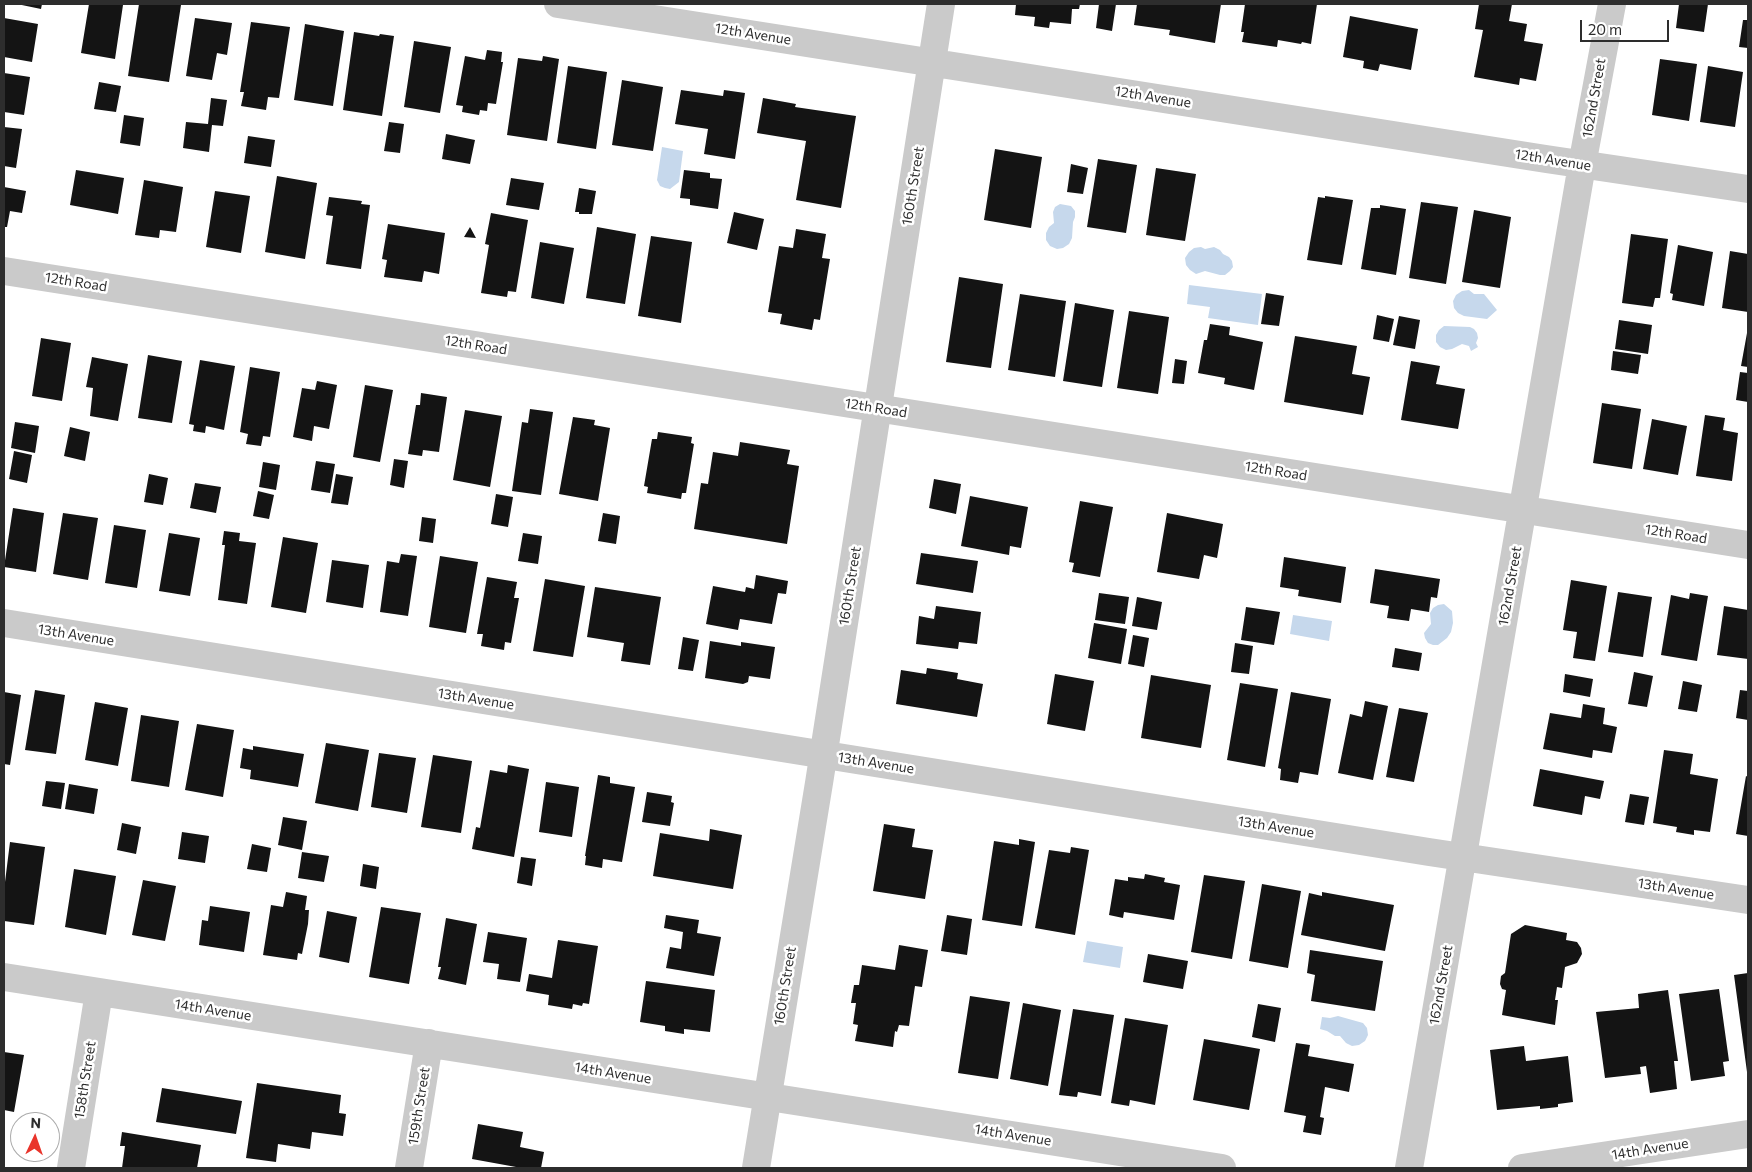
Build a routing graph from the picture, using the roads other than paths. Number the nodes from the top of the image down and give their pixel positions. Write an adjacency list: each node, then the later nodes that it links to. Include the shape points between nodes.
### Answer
1 (558, 4): 4 (street, 12th Avenue)
2 (942, 4): 4 (street, 160th Street)
3 (1612, 4): 5 (street, 162nd Street)
4 (932, 63): 5 (street, 12th Avenue); 8 (street, 160th Street)
5 (1582, 164): 6 (street, 12th Avenue); 9 (street, 162nd Street)
6 (1748, 189)
7 (4, 271): 8 (street, 12th Road)
8 (878, 408): 9 (street, 12th Road); 12 (street, 160th Street)
9 (1522, 510): 10 (street, 12th Road); 13 (street, 162nd Street)
10 (1748, 545)
11 (4, 623): 12 (street, 13th Avenue)
12 (823, 755): 13 (street, 13th Avenue); 18 (street, 160th Street)
13 (1463, 857): 14 (street, 13th Avenue); 25 (street, 162nd Street)
14 (1748, 900)
15 (4, 977): 16 (street, 14th Avenue)
16 (99, 992): 17 (street, 14th Avenue); 21 (street, 158th Street)
17 (429, 1043): 18 (street, 14th Avenue); 22 (street, 159th Street)
18 (767, 1097): 20 (street, 14th Avenue); 23 (street, 160th Street)
19 (1748, 1134): 26 (street, 14th Avenue)
20 (1107, 1159): 24 (street, 14th Avenue)
21 (71, 1168)
22 (410, 1168)
23 (756, 1168)
24 (1222, 1168)
25 (1409, 1168)
26 (1522, 1168)

